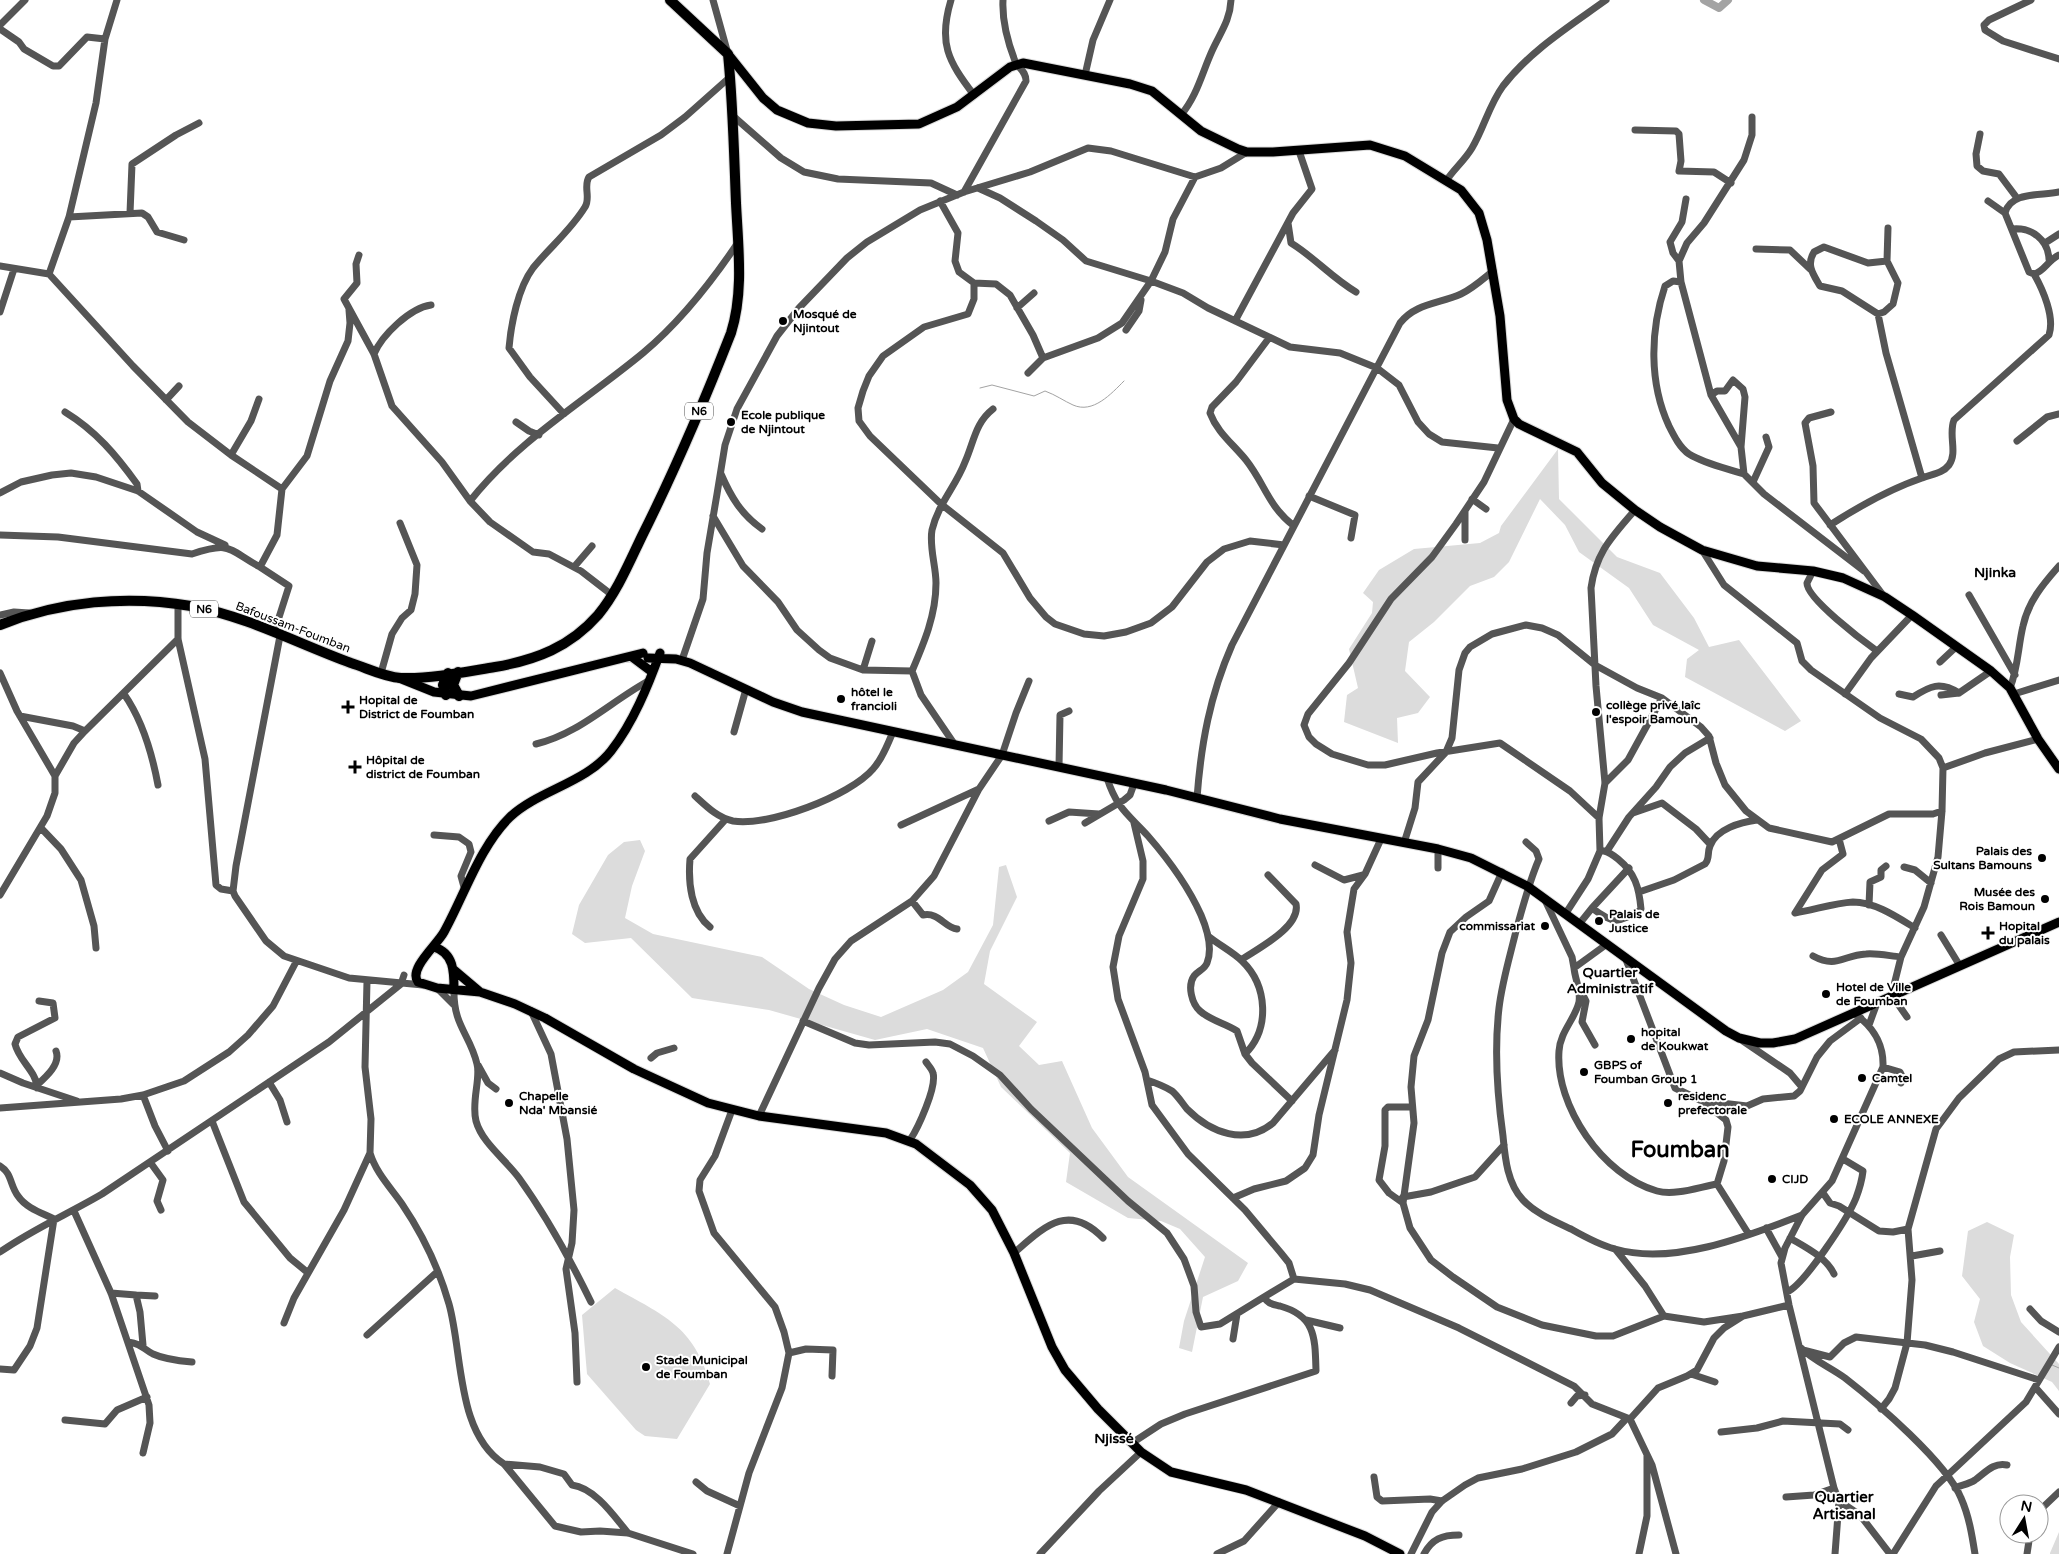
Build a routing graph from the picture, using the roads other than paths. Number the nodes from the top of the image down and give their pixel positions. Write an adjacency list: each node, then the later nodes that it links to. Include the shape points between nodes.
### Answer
1 (25, 0): 11 (street)
2 (117, 0): 12 (street)
3 (670, 0): 13 (highway)
4 (713, 0): 13 (street)
5 (951, 0): 18 (street, via 946,22 946,52)
6 (1003, 0): 15 (street, via 1003,19)
7 (1110, 0): 16 (street, via 1093,40)
8 (1231, 0): 19 (street, via 1227,23 1189,106)
9 (1606, 0): 28 (street, via 1559,33 1505,84 1495,97 1471,150)
10 (2031, 0): 14 (street, via 1986,22 1985,30 2003,41)
11 (0, 27): 12 (street, via 24,50 53,66 59,66 87,37)
12 (105, 39): 39 (street, via 96,102)
13 (728, 54): 17 (highway, N6); 18 (main road, via 770,105 796,120 819,125 912,125 939,117)
14 (2059, 59)
15 (1016, 64): 16 (main road, via 1031,63); 18 (main road); 32 (street, via 1025,73 1026,81)
16 (1084, 75): 19 (main road, via 1152,91)
17 (730, 77): 20 (highway, N6); 84 (street, via 661,135 589,177 586,206 528,275 509,348)
18 (974, 95)
19 (1181, 115): 26 (main road, via 1217,140)
20 (733, 116): 32 (street, via 782,158 804,172 838,179 931,183); 46 (highway, N6)
21 (1752, 117): 29 (street, via 1748,150)
22 (199, 123): 38 (street, via 132,164)
23 (1636, 130): 29 (street, via 1676,131 1681,161 1679,171 1714,172)
24 (1980, 134): 34 (street, via 1977,166 1983,171 1999,174)
25 (1299, 151): 26 (main road); 28 (main road, via 1370,146 1397,153); 40 (street, via 1312,189)
26 (1248, 152): 27 (street, via 1221,168)
27 (1195, 177): 30 (street, via 1111,151 1088,148 1030,172); 59 (street, via 1174,219 1165,252)
28 (1446, 181): 56 (main road, via 1467,196 1479,213)
29 (1731, 183): 51 (street, via 1687,243)
30 (978, 188): 32 (street); 59 (street, via 1036,221 1086,261)
31 (2059, 192): 34 (street)
32 (960, 194): 35 (street)
33 (1686, 198): 51 (street, via 1682,222 1670,242)
34 (2017, 198): 37 (street, via 2009,202)
35 (940, 201): 61 (street, via 958,233 956,267); 94 (street, via 867,242 847,258 788,322 766,353 737,409 725,445)
36 (1988, 201): 37 (street)
37 (2005, 212): 42 (street)
38 (130, 213): 39 (street); 44 (street, via 145,214 157,232)
39 (68, 217): 57 (street)
40 (1288, 222): 62 (street, via 1291,243); 70 (street)
41 (1888, 228): 52 (street)
42 (2012, 229): 45 (street, via 2029,230); 58 (street, via 2024,264)
43 (2059, 234): 45 (street)
44 (184, 240)
45 (2045, 243): 50 (street)
46 (738, 244): 84 (street, via 711,282 672,327 644,353); 125 (highway, N6, via 738,302 731,333 680,460)
47 (1756, 249): 55 (street, via 1790,250)
48 (359, 255): 66 (street, via 357,283 344,299)
49 (2059, 255): 50 (street)
50 (2049, 259): 58 (street, via 2039,273)
51 (1679, 261): 60 (street)
52 (1887, 261): 55 (street, via 1868,263 1824,247 1810,257); 69 (street, via 1898,283 1896,296 1890,308)
53 (0, 266): 54 (street)
54 (14, 269): 57 (street); 68 (street)
55 (1810, 269): 69 (street, via 1820,286 1842,291)
56 (1494, 271): 75 (street, via 1461,294 1409,313 1400,323); 86 (main road, via 1507,400)
57 (49, 274): 80 (street)
58 (2034, 274): 96 (street, via 2043,291 2051,321 2049,335 1954,420 1950,434 1953,455 1949,464 1941,472)
59 (1151, 281): 64 (street); 70 (street, via 1183,293)
60 (1681, 282): 78 (street); 95 (street, via 1665,286 1657,314 1654,369 1662,411 1688,453)
61 (974, 283): 67 (street, via 996,284 1010,295); 104 (street, via 974,299 968,314 924,327 883,356 869,376 858,408 859,421 870,436)
62 (1356, 292)
63 (1034, 293): 67 (street)
64 (1142, 297): 71 (street, via 1139,311); 74 (street, via 1117,327 1098,338)
65 (431, 305): 73 (street, via 417,310 389,331 378,343)
66 (348, 308): 73 (street); 98 (street, via 348,341 330,381 307,456)
67 (1017, 308): 74 (street)
68 (0, 312)
69 (1878, 314): 96 (street)
70 (1235, 321): 72 (street)
71 (1126, 330)
72 (1269, 338): 75 (street, via 1301,350 1340,353); 111 (street, via 1236,382 1212,406 1210,413 1255,473 1273,507)
73 (374, 354): 103 (street, via 392,406 442,462)
74 (1043, 358): 76 (street)
75 (1377, 368): 92 (street, via 1399,385 1418,422 1437,439); 101 (street)
76 (1028, 373)
77 (179, 386): 80 (street)
78 (1710, 395): 91 (street); 91 (street, via 1725,391 1733,380 1743,389)
79 (258, 399): 93 (street, via 251,421)
80 (166, 400): 93 (street, via 200,433)
81 (993, 409): 104 (street, via 978,424 965,464)
82 (65, 412): 99 (street, via 87,426 111,450 137,484)
83 (1830, 412): 110 (street, via 1809,418 1805,423 1813,466 1813,500)
84 (564, 414): 88 (street)
85 (2059, 414): 90 (street, via 2047,417)
86 (1514, 419): 92 (street); 107 (main road, via 1529,430 1576,452 1602,483)
87 (516, 422): 88 (street)
88 (539, 435): 103 (street, via 486,481)
89 (1766, 437): 97 (street, via 1769,442 1767,454)
90 (2017, 441)
91 (1741, 447): 95 (street)
92 (1498, 448): 102 (street, via 1488,475)
93 (231, 455): 98 (street)
94 (721, 473): 108 (street); 112 (street, via 734,502)
95 (1744, 474): 97 (street)
96 (1922, 478): 110 (street)
97 (1753, 482): 124 (street)
98 (282, 489): 121 (street, via 277,535)
99 (138, 491): 100 (street, via 96,477 71,473 21,482); 118 (street, via 197,532)
100 (0, 493)
101 (1309, 496): 111 (street); 114 (street, via 1355,515)
102 (1472, 499): 105 (street); 106 (street)
103 (470, 501): 122 (street, via 490,522 533,552 549,554)
104 (941, 504): 116 (street, via 1003,553 1030,598 1046,617 1055,624 1084,634 1104,636 1151,623 1172,607 1207,562 1224,549 1250,541); 143 (street, via 931,542 936,585 931,621)
105 (1465, 509): 115 (street); 172 (street, via 1432,557 1391,599 1349,664 1308,714 1304,725 1316,744 1359,764 1386,765)
106 (1486, 509)
107 (1635, 510): 119 (main road); 141 (street, via 1603,548 1596,563 1591,588)
108 (713, 516): 139 (street, via 703,600); 142 (street, via 737,558 778,602 797,630 830,658)
109 (400, 523): 145 (street, via 416,565 415,594 411,610 392,634)
110 (1830, 525): 124 (street)
111 (1294, 526): 116 (street)
112 (762, 529)
113 (0, 535): 118 (street, via 58,537 192,554 210,547)
114 (1351, 538)
115 (1465, 540)
116 (1284, 545): 184 (street, via 1220,672 1205,725)
117 (592, 546): 122 (street)
118 (227, 547): 121 (street)
119 (1702, 550): 123 (main road, via 1757,566); 158 (street, via 1724,585 1792,638 1800,648 1805,664)
120 (2059, 566): 149 (street, via 2044,583 2027,614)
121 (260, 567): 133 (street, via 289,586)
122 (574, 567): 125 (street)
123 (1813, 571): 127 (main road, via 1843,578); 137 (street, via 1807,583 1810,591 1832,616)
124 (1864, 571): 127 (street)
125 (612, 595): 146 (highway, N6, via 590,623 554,651 524,661)
126 (1969, 595): 149 (street)
127 (1885, 598): 131 (main road)
128 (178, 604): 129 (highway, Bafoussam-Foumban / N6, via 112,601); 133 (highway, Bafoussam-Foumban / N6, via 210,611); 134 (street)
129 (30, 614): 130 (street, via 14,612); 132 (highway, Bafoussam-Foumban / N6)
130 (0, 615)
131 (1912, 615): 136 (main road); 137 (street)
132 (0, 624)
133 (277, 635): 145 (highway, Bafoussam-Foumban / N6); 217 (street)
134 (178, 639): 156 (street); 217 (street, via 203,746 216,885)
135 (872, 641): 142 (street)
136 (1956, 647): 140 (street); 144 (main road)
137 (1877, 651): 158 (street)
138 (628, 657): 139 (main road); 148 (main road); 160 (main road, via 481,694)
139 (660, 657): 148 (main road); 148 (main road); 153 (main road)
140 (1940, 662)
141 (1595, 665): 162 (street); 172 (street, via 1558,635 1534,626 1508,630 1480,640 1470,647 1461,661 1455,728); 179 (street)
142 (863, 670): 143 (street)
143 (912, 671): 171 (street, via 921,695)
144 (1991, 671): 154 (main road); 155 (street)
145 (381, 673): 150 (highway, Bafoussam-Foumban / N6)
146 (453, 673): 150 (highway, N6); 157 (highway, via 444,685); 160 (highway, via 453,685)
147 (0, 674): 164 (street)
148 (653, 675): 170 (street, via 577,728); 216 (main road, via 611,752 510,818)
149 (2015, 675): 154 (street)
150 (399, 678): 157 (main road, via 425,690)
151 (2059, 680): 154 (street)
152 (1029, 681): 173 (street)
153 (746, 689): 166 (street); 167 (main road, via 802,712)
154 (2012, 691): 169 (main road)
155 (1959, 693): 159 (street, via 1942,685 1930,686 1913,697); 161 (street)
156 (124, 694): 165 (street); 181 (street, via 138,718)
157 (446, 694): 160 (main road)
158 (1845, 694): 175 (street, via 1888,723 1921,739 1940,758)
159 (1899, 694)
160 (459, 696)
161 (1941, 696)
162 (1662, 698): 168 (street, via 1701,727); 179 (street, via 1628,760)
163 (1070, 711): 174 (street, via 1060,715)
164 (20, 716): 165 (street); 177 (street)
165 (85, 731): 177 (street)
166 (734, 732)
167 (893, 732): 171 (main road); 190 (street, via 872,770 830,797 774,817 741,822)
168 (1710, 738): 187 (street, via 1674,763); 191 (street, via 1725,785)
169 (2038, 739): 175 (street); 176 (main road)
170 (536, 744)
171 (956, 745): 173 (main road)
172 (1446, 752): 189 (street, via 1500,743 1570,791); 201 (street, via 1418,782 1415,808)
173 (1002, 756): 174 (main road); 182 (street)
174 (1058, 767): 178 (main road)
175 (1943, 768): 186 (street)
176 (2059, 769)
177 (54, 776): 196 (street, via 54,799)
178 (1107, 778): 180 (main road); 185 (street)
179 (1605, 783): 189 (street)
180 (1134, 784): 184 (main road); 185 (street, via 1130,795)
181 (158, 785)
182 (980, 789): 195 (street); 221 (street, via 939,869)
183 (695, 796): 190 (street)
184 (1197, 798): 198 (main road)
185 (1117, 804): 188 (street); 194 (street)
186 (1942, 811): 199 (street, via 1889,814); 213 (street, via 1940,845)
187 (1633, 813): 202 (street, via 1662,803 1691,824); 204 (street)
188 (1099, 814): 192 (street, via 1069,812); 193 (street)
189 (1599, 818): 204 (street)
190 (726, 819): 227 (street, via 690,860 691,890 696,909)
191 (1757, 820): 199 (street, via 1775,830 1815,840 1832,842); 202 (street, via 1726,829)
192 (1049, 821)
193 (1085, 823)
194 (1134, 823): 232 (street, via 1180,880 1200,913); 277 (street, via 1144,879 1119,936 1113,967 1119,1006)
195 (901, 824)
196 (41, 828): 214 (street); 235 (street, via 61,849 81,880 94,926)
197 (434, 835): 216 (street, via 459,837 469,844 471,852 461,876)
198 (1381, 839): 201 (main road); 211 (street)
199 (1838, 839): 222 (street, via 1843,854 1822,870 1795,913 1852,902)
200 (1526, 842): 215 (street, via 1539,859)
201 (1404, 843): 203 (main road)
202 (1710, 844): 218 (street, via 1705,864)
203 (1438, 849): 208 (street); 210 (main road, via 1471,858)
204 (1604, 851): 209 (street); 224 (street)
205 (1314, 865): 211 (street, via 1344,880)
206 (1886, 866): 222 (street, via 1881,870 1881,876 1870,882)
207 (1904, 867): 213 (street, via 1915,870)
208 (1438, 868)
209 (1629, 868): 218 (street); 223 (street)
210 (1502, 872): 215 (main road); 287 (street, via 1489,901 1454,927 1445,943 1430,1010 1413,1061)
211 (1365, 874): 268 (street, via 1354,889 1347,932 1351,963)
212 (1268, 875): 240 (street, via 1297,908 1290,924 1268,945)
213 (1931, 883): 229 (street)
214 (2, 886): 219 (street)
215 (1527, 886): 220 (main road); 294 (street, via 1499,1008 1497,1088)
216 (464, 887): 230 (main road)
217 (233, 891): 241 (street, via 266,941)
218 (1640, 892): 223 (street, via 1641,909 1623,920 1608,920)
219 (0, 895)
220 (1544, 898): 224 (main road); 244 (street)
221 (912, 901): 228 (street, via 923,915 941,919 950,928); 263 (street, via 841,951)
222 (1868, 905): 229 (street)
223 (1592, 908): 226 (street)
224 (1566, 913): 226 (main road)
225 (2059, 922): 242 (main road)
226 (1580, 923): 233 (main road)
227 (710, 928)
228 (956, 928)
229 (1915, 928): 239 (street)
230 (444, 931): 234 (main road); 237 (main road)
231 (1941, 935): 242 (street)
232 (1208, 936): 240 (street); 271 (street, via 1208,961 1193,978 1192,998 1201,1012 1237,1031)
233 (1607, 944): 238 (main road); 244 (street)
234 (434, 947): 237 (main road); 243 (main road)
235 (96, 948)
236 (1813, 956): 239 (street, via 1824,962 1865,954)
237 (449, 957): 245 (main road)
238 (1625, 957): 265 (main road); 285 (street, via 1675,1088)
239 (1901, 957): 255 (street)
240 (1241, 960): 271 (street, via 1256,981 1264,1006 1254,1046)
241 (296, 962): 247 (street); 283 (street, via 273,1006 229,1052 184,1081)
242 (1960, 966): 255 (main road)
243 (417, 967): 246 (street); 250 (main road, via 415,978)
244 (1574, 968): 251 (street)
245 (454, 970): 253 (main road); 254 (main road)
246 (404, 976): 248 (street); 249 (street)
247 (367, 981): 248 (street); 260 (street)
248 (392, 983): 249 (street)
249 (401, 984): 250 (street); 260 (street)
250 (423, 985): 252 (main road)
251 (1579, 987): 266 (street, via 1586,1001 1582,1022); 300 (street, via 1579,1001 1561,1040 1559,1057 1572,1111 1593,1145 1618,1171 1657,1191)
252 (436, 988): 253 (main road); 258 (street)
253 (454, 989): 254 (main road); 258 (street)
254 (480, 992): 259 (main road)
255 (1893, 997): 257 (main road); 262 (street)
256 (39, 1001): 281 (street, via 53,1003 55,1018 18,1038 15,1044)
257 (1877, 1003): 261 (main road); 264 (street)
258 (453, 1004): 274 (street, via 460,1028)
259 (531, 1011): 289 (main road, via 595,1049 665,1084); 318 (street, via 551,1054 567,1139 574,1210)
260 (364, 1015): 278 (street); 296 (street)
261 (1858, 1016): 264 (street); 265 (main road, via 1786,1042 1760,1043); 280 (street, via 1830,1041)
262 (1907, 1017)
263 (803, 1021): 290 (street); 334 (street, via 855,1043 935,1042 950,1044 973,1056 1000,1075 1128,1201 1167,1233 1184,1259 1195,1292 1201,1327 1220,1324)
264 (1869, 1025): 275 (street, via 1879,1040)
265 (1739, 1038): 280 (street, via 1786,1070)
266 (1595, 1045)
267 (674, 1048): 272 (street, via 657,1052)
268 (1337, 1048): 284 (street); 302 (street, via 1310,1160 1303,1170 1286,1182 1254,1189)
269 (2059, 1050): 310 (street, via 2024,1050 2006,1054 1959,1098 1932,1137)
270 (56, 1052): 281 (street, via 58,1060)
271 (1245, 1054): 284 (street)
272 (651, 1058)
273 (926, 1062): 293 (street, via 933,1072 933,1080 921,1120)
274 (478, 1065): 282 (street, via 488,1083); 318 (street, via 475,1113 480,1131 520,1179)
275 (1883, 1066): 279 (street, via 1900,1072); 297 (street)
276 (0, 1073): 281 (street)
277 (1147, 1080): 284 (street, via 1172,1092 1205,1124 1232,1136 1243,1137 1260,1132 1273,1123); 302 (street, via 1152,1105 1188,1154)
278 (270, 1082): 291 (street); 292 (street)
279 (1901, 1083)
280 (1801, 1086): 285 (street, via 1794,1096 1763,1099 1747,1106)
281 (37, 1087): 286 (street)
282 (496, 1089)
283 (143, 1096): 286 (street); 295 (street)
284 (1292, 1101)
285 (1702, 1101): 300 (street, via 1726,1120 1728,1127 1724,1161)
286 (80, 1102): 288 (street)
287 (1412, 1107): 303 (street, via 1414,1123); 303 (street, via 1388,1107 1385,1110 1386,1146 1379,1180 1389,1193)
288 (0, 1108)
289 (732, 1110): 290 (main road); 348 (street, via 715,1156 700,1180 699,1191 714,1233 774,1307)
290 (759, 1116): 293 (main road, via 886,1133)
291 (212, 1121): 295 (street); 322 (street, via 244,1202 290,1258)
292 (287, 1122)
293 (910, 1140): 317 (main road, via 960,1177 982,1198)
294 (1504, 1145): 303 (street, via 1475,1177); 314 (street, via 1512,1183 1522,1199 1552,1220)
295 (168, 1151): 298 (street)
296 (370, 1153): 322 (street, via 344,1210); 323 (street, via 378,1171 426,1245)
297 (1843, 1159): 301 (street); 306 (street, via 1863,1172)
298 (150, 1162): 304 (street, via 164,1180 157,1201); 305 (street)
299 (0, 1166): 308 (street, via 8,1172 22,1201)
300 (1717, 1184): 311 (street)
301 (1823, 1193): 306 (street, via 1827,1201); 307 (street)
302 (1233, 1198): 325 (street, via 1289,1263)
303 (1403, 1200): 335 (street, via 1410,1228 1431,1260 1469,1289 1519,1318 1596,1336 1613,1336)
304 (162, 1210)
305 (74, 1211): 308 (street); 327 (street)
306 (1848, 1214): 310 (street, via 1879,1231); 319 (street)
307 (1802, 1215): 309 (street); 313 (street)
308 (54, 1220): 316 (street); 350 (street, via 34,1338 14,1370)
309 (1766, 1228): 311 (street); 321 (street)
310 (1908, 1229): 320 (street)
311 (1748, 1233): 314 (street, via 1671,1254)
312 (1103, 1238): 317 (street, via 1089,1225 1062,1219 1051,1223)
313 (1790, 1238): 319 (street); 321 (street)
314 (1616, 1249): 335 (street, via 1646,1286)
315 (1940, 1251): 320 (street)
316 (0, 1252)
317 (1014, 1253): 367 (main road, via 1052,1347 1065,1370)
318 (568, 1255): 331 (street); 354 (street, via 566,1269 574,1316)
319 (1818, 1256): 324 (street, via 1831,1266); 326 (street, via 1797,1286)
320 (1912, 1256): 344 (street)
321 (1782, 1257): 326 (street)
322 (307, 1272): 338 (street)
323 (437, 1272): 341 (street); 371 (street, via 453,1318 473,1427 493,1458)
324 (1834, 1274)
325 (1294, 1279): 330 (street); 357 (street, via 1370,1290 1459,1328 1574,1386)
326 (1786, 1292): 332 (street)
327 (111, 1293): 328 (street); 343 (street)
328 (136, 1295): 329 (street); 345 (street)
329 (155, 1296)
330 (1264, 1297): 334 (street); 337 (street, via 1270,1304 1298,1312)
331 (592, 1302)
332 (1789, 1305): 336 (street); 347 (street)
333 (2030, 1309): 340 (street, via 2041,1321)
334 (1237, 1314): 342 (street)
335 (1664, 1316): 336 (street, via 1704,1322)
336 (1743, 1316): 351 (street, via 1719,1332)
337 (1306, 1320): 339 (street); 367 (street, via 1314,1337 1316,1371 1185,1414 1161,1424)
338 (284, 1323)
339 (1340, 1328)
340 (2059, 1332)
341 (367, 1335)
342 (1233, 1339)
343 (128, 1342): 345 (street); 358 (street)
344 (1906, 1342): 347 (street, via 1856,1337 1830,1357); 353 (street, via 1953,1352); 360 (street, via 1895,1388)
345 (143, 1345): 349 (street, via 153,1354)
346 (2059, 1347): 353 (street)
347 (1801, 1349): 360 (street, via 1840,1374); 364 (street)
348 (789, 1353): 352 (street, via 806,1349 833,1350); 384 (street, via 782,1388 749,1473)
349 (192, 1362)
350 (0, 1369)
351 (1692, 1374): 355 (street); 362 (street, via 1658,1388)
352 (832, 1376)
353 (2039, 1380): 356 (street)
354 (577, 1382)
355 (1715, 1382)
356 (2036, 1388): 361 (street); 373 (street, via 2021,1407)
357 (1585, 1395): 359 (street, via 1578,1396); 362 (street, via 1592,1404)
358 (147, 1397): 363 (street, via 117,1410 105,1424); 370 (street, via 150,1415)
359 (1571, 1403)
360 (1881, 1409): 373 (street)
361 (2059, 1414)
362 (1628, 1419): 369 (street); 380 (street, via 1612,1434 1576,1452 1522,1469 1478,1478)
363 (66, 1420)
364 (1818, 1423): 365 (street, via 1840,1424); 366 (street, via 1783,1421); 376 (street)
365 (1848, 1430)
366 (1721, 1432)
367 (1132, 1443): 368 (main road)
368 (1142, 1452): 382 (main road, via 1171,1472 1246,1490); 389 (street, via 1099,1491)
369 (1646, 1452): 394 (street, via 1647,1510); 395 (street)
370 (143, 1453)
371 (504, 1464): 385 (street, via 540,1467 564,1474 572,1484 581,1486 603,1504); 385 (street, via 555,1526 581,1532)
372 (2007, 1465): 377 (street, via 1994,1466 1975,1480)
373 (1946, 1475): 377 (street); 397 (street)
374 (1374, 1477): 380 (street, via 1377,1497 1382,1501)
375 (696, 1482): 384 (street)
376 (1834, 1488): 379 (street, via 1814,1495); 381 (street)
377 (1955, 1488): 398 (street, via 1968,1519)
378 (2059, 1492): 383 (street)
379 (1786, 1497)
380 (1442, 1501): 392 (street, via 1420,1532)
381 (1839, 1501): 396 (street); 397 (street, via 1860,1515)
382 (1279, 1502): 390 (street, via 1244,1541); 391 (main road, via 1365,1536)
383 (2049, 1502)
384 (740, 1506): 388 (street)
385 (628, 1533): 387 (street)
386 (1459, 1535): 393 (street, via 1439,1537)
387 (693, 1554)
388 (727, 1554)
389 (1040, 1554)
390 (1217, 1554)
391 (1400, 1554)
392 (1411, 1554)
393 (1424, 1554)
394 (1639, 1554)
395 (1676, 1554)
396 (1835, 1554)
397 (1891, 1554)
398 (1975, 1554)

